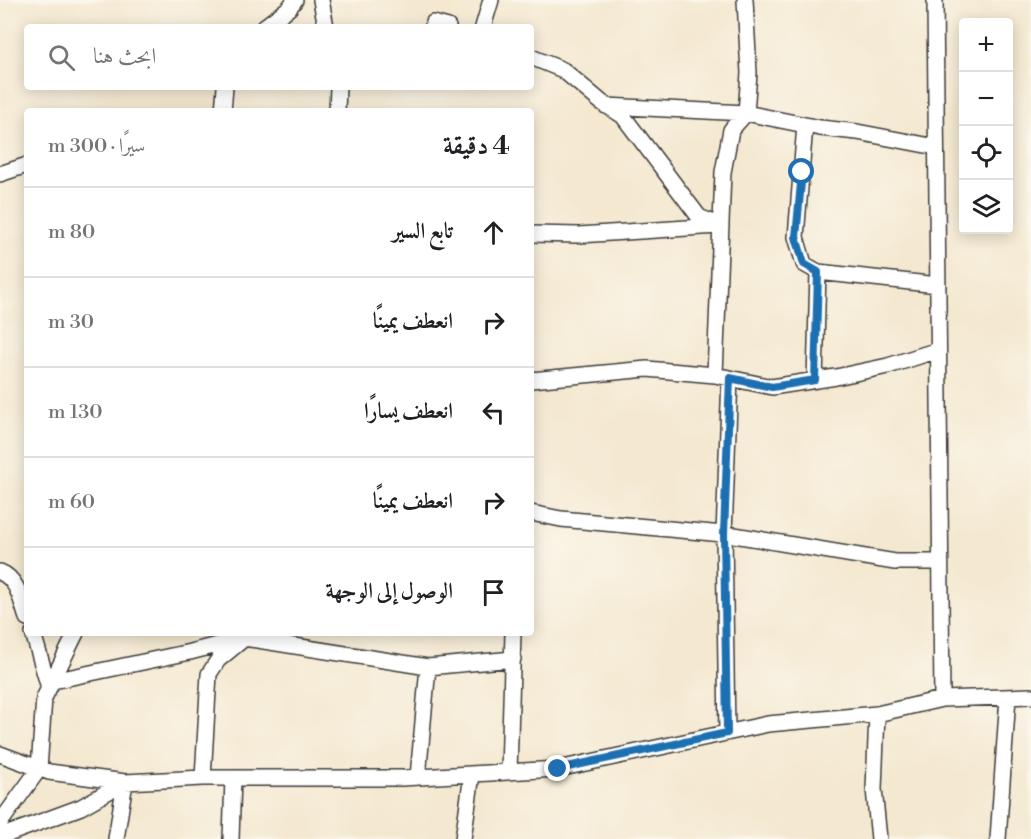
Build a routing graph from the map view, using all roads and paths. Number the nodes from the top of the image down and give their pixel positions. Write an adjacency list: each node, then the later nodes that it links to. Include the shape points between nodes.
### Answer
1 (295, 0): 6 (street)
2 (321, 0): 7 (street)
3 (491, 0): 8 (street)
4 (745, 0): 15 (street, via 749,73)
5 (935, 0): 17 (street)
6 (268, 24)
7 (325, 24)
8 (484, 24)
9 (534, 58): 12 (street, via 563,70)
10 (225, 90): 13 (street)
11 (338, 90): 14 (street)
12 (606, 106): 15 (street); 20 (street, via 623,116 636,131 699,217)
13 (223, 108)
14 (337, 108)
15 (746, 113): 16 (street); 20 (street, via 731,130 723,172)
16 (805, 125): 17 (street); 22 (street, via 796,237 804,264)
17 (936, 147): 23 (street)
18 (24, 166): 19 (street)
19 (0, 174)
20 (721, 226): 21 (street); 25 (street)
21 (534, 234)
22 (818, 272): 23 (street); 27 (street)
23 (938, 285): 24 (street)
24 (939, 350): 27 (street, via 888,366); 30 (street)
25 (723, 377): 26 (street, via 647,369); 27 (street, via 772,387); 29 (street)
26 (534, 380)
27 (815, 380)
28 (534, 514): 29 (street, via 572,521)
29 (724, 534): 30 (street, via 894,562); 44 (street)
30 (940, 560): 42 (street)
31 (0, 572): 32 (street, via 13,581)
32 (24, 610)
33 (34, 636): 39 (street)
34 (75, 636): 39 (street)
35 (247, 636): 38 (street); 39 (street); 50 (street, via 218,660 209,674)
36 (513, 636): 37 (street)
37 (513, 659): 38 (street); 47 (street)
38 (428, 667): 49 (street)
39 (51, 685): 46 (street, via 44,699)
40 (1031, 696): 41 (street)
41 (1008, 697): 42 (street); 59 (street)
42 (942, 699): 43 (street)
43 (877, 714): 44 (street, via 768,724); 58 (street, via 874,789)
44 (727, 733): 47 (street, via 558,769)
45 (0, 754): 46 (street)
46 (39, 769): 52 (street); 53 (street)
47 (509, 772): 48 (street)
48 (472, 774): 49 (street); 57 (street)
49 (418, 777): 51 (street)
50 (203, 778): 51 (street); 52 (street)
51 (233, 778): 56 (street)
52 (124, 782): 54 (street, via 81,807); 55 (street)
53 (0, 823)
54 (0, 837)
55 (116, 839)
56 (231, 839)
57 (463, 839)
58 (879, 839)
59 (998, 839)

